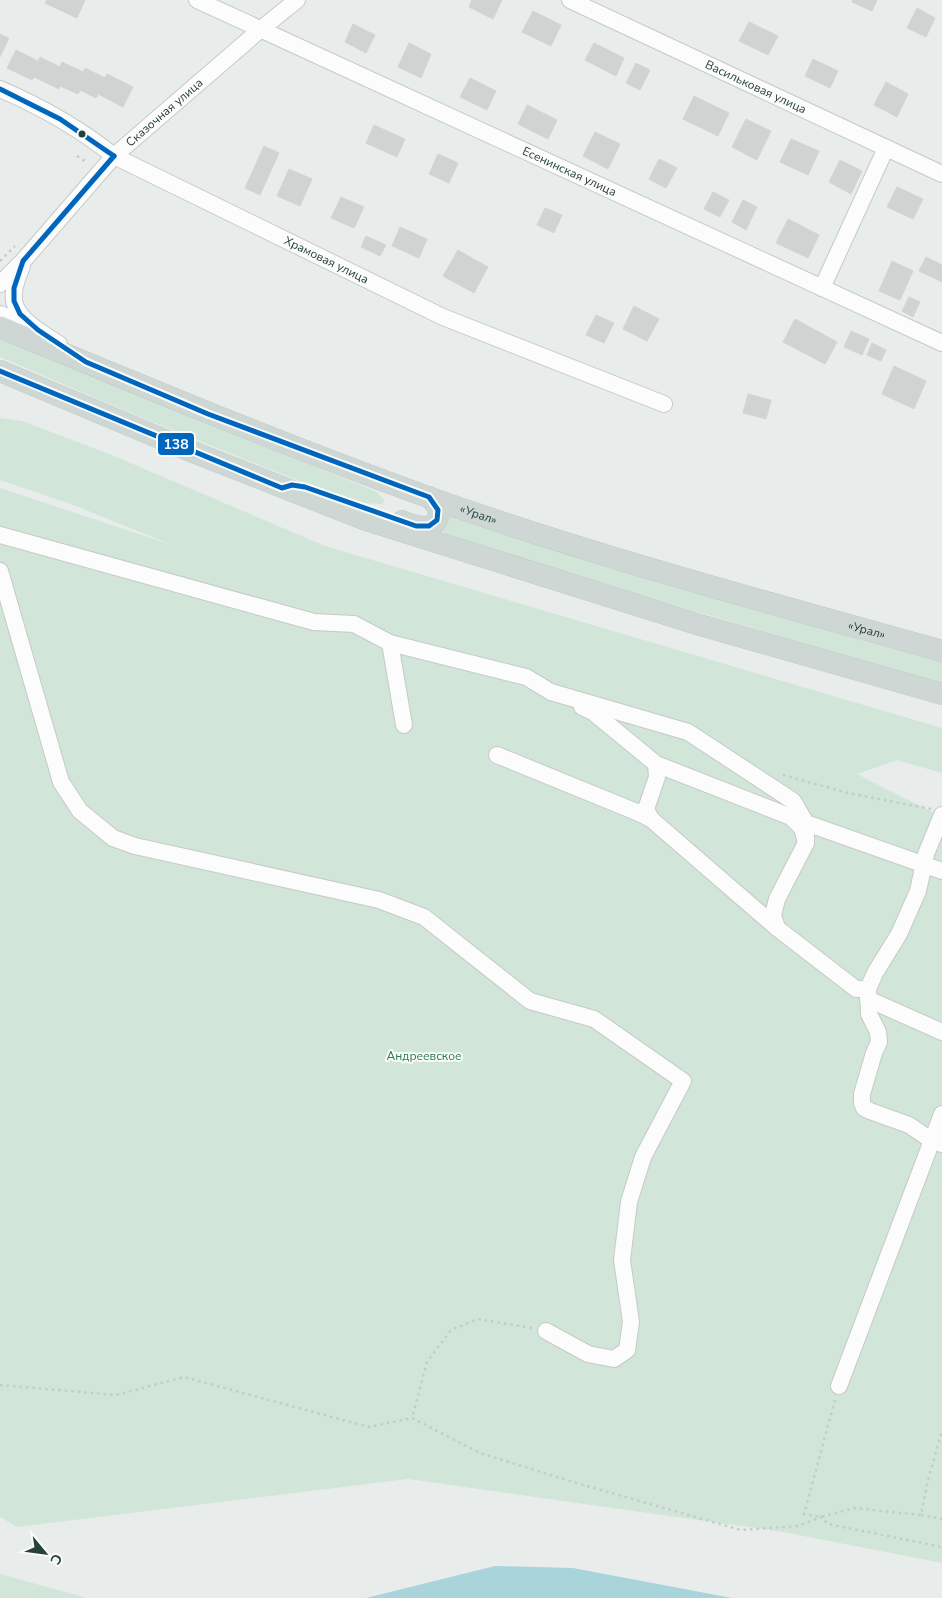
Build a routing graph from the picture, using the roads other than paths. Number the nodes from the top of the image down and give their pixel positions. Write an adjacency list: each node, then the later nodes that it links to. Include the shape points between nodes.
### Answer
1 (197, 0): 4 (street, Есенинская улица)
2 (297, 0): 4 (street, Сказочная улица)
3 (570, 0): 6 (street, Васильковая улица)
4 (261, 28): 7 (street, Сказочная улица); 11 (street, Есенинская улица)
5 (0, 89): 7 (street, Храмовая улица, via 69,124)
6 (886, 148): 8 (street, Васильковая улица); 11 (street)
7 (114, 156): 9 (street, Сказочная улица); 20 (street, Храмовая улица, via 443,317)
8 (942, 174)
9 (23, 261): 10 (street, Сказочная улица); 14 (street, via 14,288 14,301 20,314)
10 (0, 284)
11 (822, 288): 15 (street, Есенинская улица)
12 (0, 314): 14 (street)
13 (0, 327): 16 (main road, «Урал»)
14 (38, 330): 16 (street)
15 (942, 343)
16 (86, 362): 22 (main road, «Урал», via 208,414)
17 (0, 371): 19 (main road)
18 (0, 382): 19 (street)
19 (32, 385): 21 (main road)
20 (664, 404)
21 (282, 488): 22 (main road, via 292,485 305,487 424,527 433,525 438,519 437,505); 28 (main road, via 460,551 700,625)
22 (429, 497): 26 (main road, «Урал», via 732,592)
23 (0, 535): 25 (street, via 314,622 354,624)
24 (0, 571): 43 (street, via 61,782 80,811 113,838 136,846 379,900 424,917 530,1001 594,1019 683,1081 643,1157 629,1202 622,1260 631,1322 627,1350 614,1359 588,1354)
25 (390, 643): 27 (street, via 526,677); 29 (street)
26 (942, 651)
27 (551, 692): 31 (street, via 593,712); 34 (street, via 688,732 793,801)
28 (942, 694)
29 (404, 725)
30 (497, 755): 33 (street)
31 (656, 764): 33 (street, via 657,777); 35 (street, via 791,817 802,828)
32 (937, 812): 36 (street)
33 (645, 814): 38 (street)
34 (806, 823): 35 (street); 36 (street)
35 (806, 843): 38 (street, via 777,899 773,915)
36 (923, 864): 37 (street); 39 (street, via 918,891 899,934 875,973)
37 (942, 871)
38 (777, 928): 39 (street, via 856,989)
39 (868, 994): 40 (street); 42 (street, via 869,1014 879,1042 862,1094 864,1108 909,1125)
40 (942, 1032)
41 (942, 1114): 42 (street)
42 (937, 1142): 44 (street)
43 (546, 1331)
44 (839, 1386)

